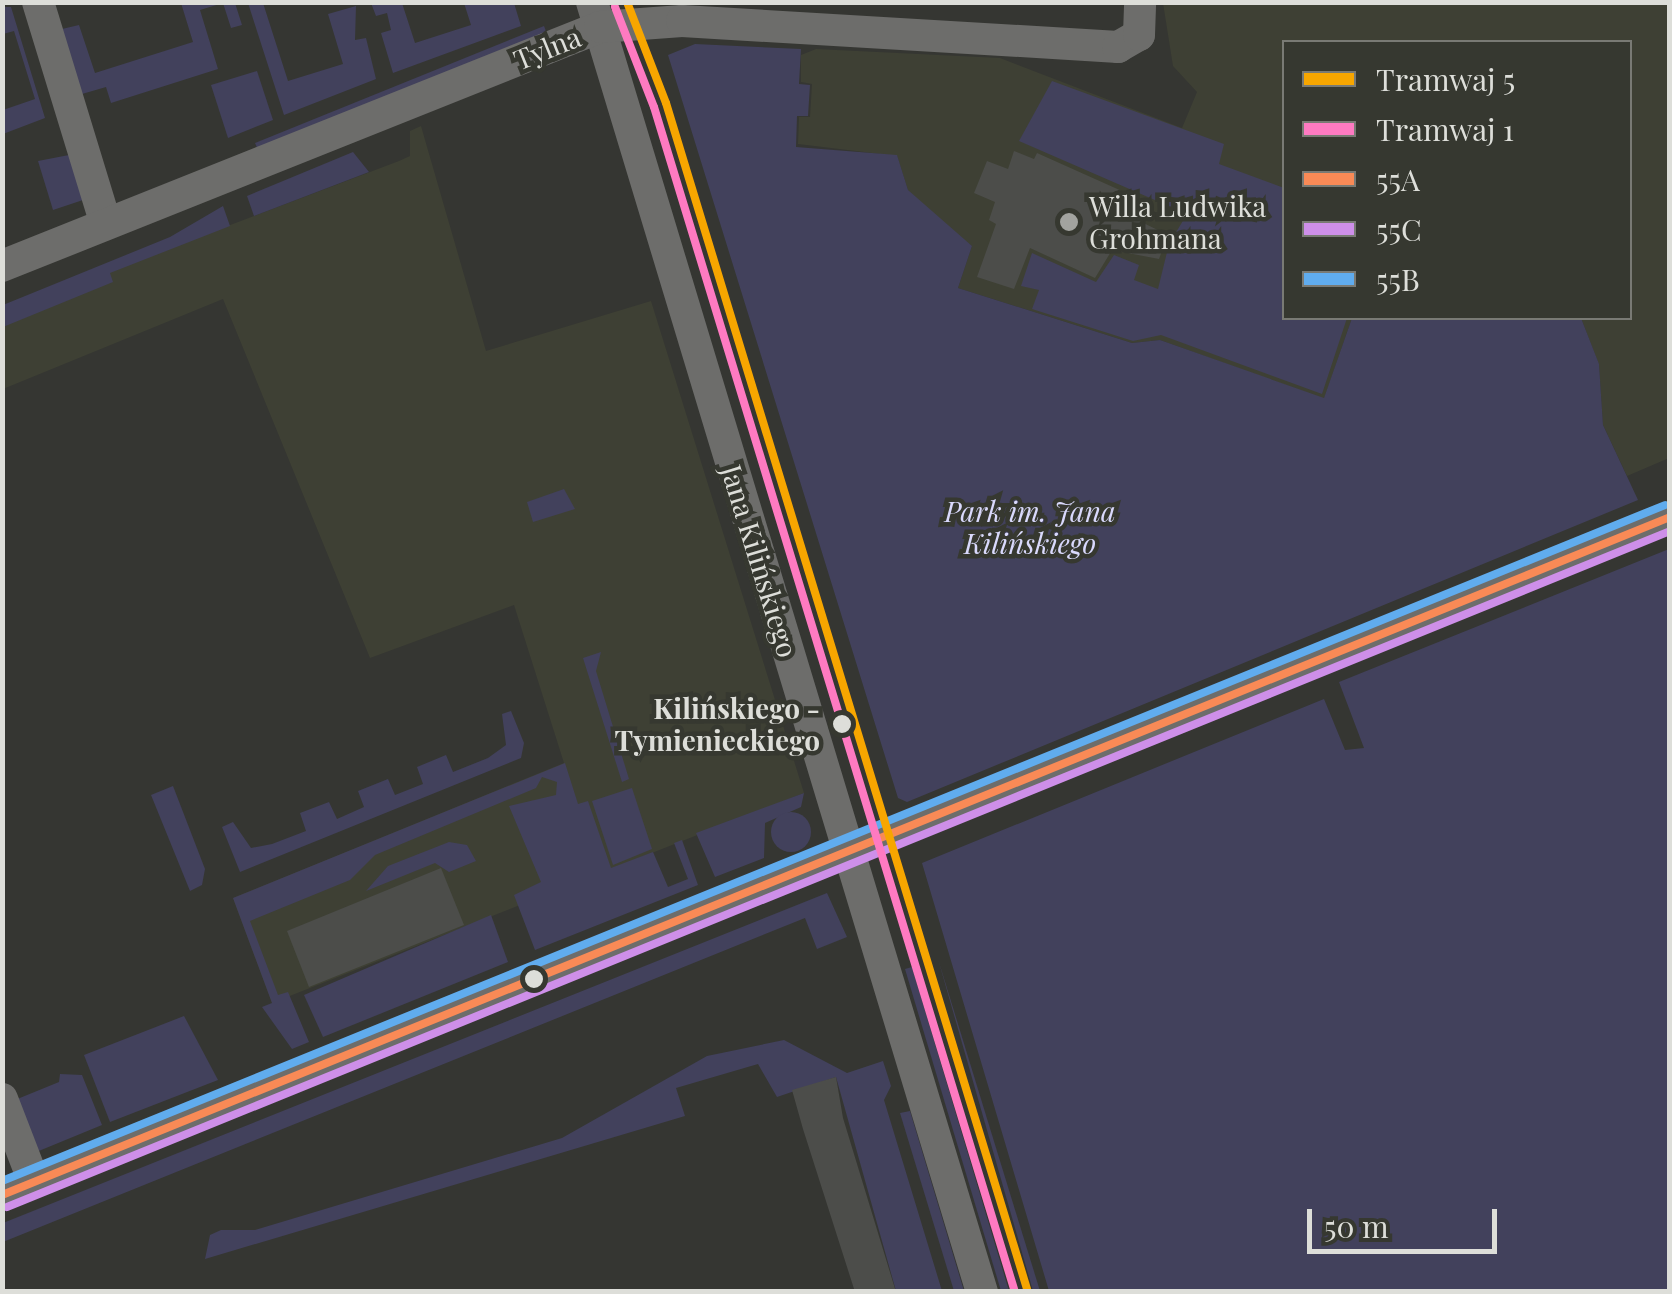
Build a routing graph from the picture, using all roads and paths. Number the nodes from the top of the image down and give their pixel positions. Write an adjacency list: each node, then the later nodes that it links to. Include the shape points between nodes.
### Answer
1 (38, 2): 4 (street)
2 (1140, 2): 3 (street, Tylna, via 1141,27 1129,45)
3 (596, 15): 4 (street, Tylna); 7 (street, Jana Kilińskiego)
4 (106, 224): 5 (street, Tylna)
5 (2, 266)
6 (1670, 518): 7 (street)
7 (850, 854): 9 (street); 11 (street, Jana Kilińskiego)
8 (2, 1099): 9 (street)
9 (34, 1182): 10 (street)
10 (2, 1195)
11 (982, 1292)

